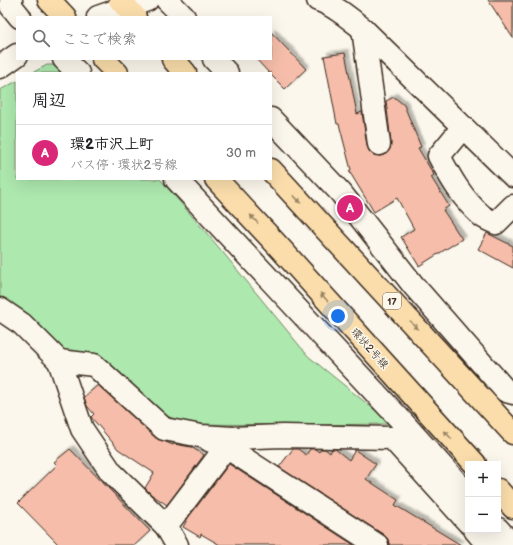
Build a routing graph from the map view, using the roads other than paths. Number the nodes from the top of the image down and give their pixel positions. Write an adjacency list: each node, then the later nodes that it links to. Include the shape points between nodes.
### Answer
1 (11, 0): 8 (street, via 11,6)
2 (49, 0): 9 (main road)
3 (147, 0): 6 (street)
4 (167, 0): 11 (street)
5 (318, 0): 7 (street)
6 (127, 8): 10 (street)
7 (352, 15): 23 (street); 24 (street)
8 (19, 16)
9 (63, 16)
10 (101, 16)
11 (183, 16)
12 (16, 56): 17 (street)
13 (65, 60): 18 (street)
14 (105, 60): 19 (main road)
15 (173, 60): 20 (main road)
16 (215, 60): 21 (street)
17 (0, 67)
18 (77, 72)
19 (116, 72)
20 (184, 72)
21 (226, 72)
22 (272, 120): 32 (street, via 341,193 414,286 490,373 506,391)
23 (464, 126): 26 (street); 29 (street, via 439,156 447,171 463,196 483,217 496,223)
24 (379, 144)
25 (272, 171): 33 (main road, 17, one-way to 33)
26 (513, 176)
27 (177, 180): 36 (street)
28 (217, 180): 35 (main road, 環状2号線, one-way to 28)
29 (513, 206)
30 (0, 309): 31 (street, via 22,324)
31 (59, 360): 34 (street, via 94,365 164,429); 40 (street, via 82,429 111,472)
32 (513, 393)
33 (511, 427)
34 (229, 443): 39 (street, via 283,436 392,438); 40 (street); 44 (street)
35 (471, 461)
36 (465, 492)
37 (501, 493): 38 (main road)
38 (513, 507)
39 (465, 519)
40 (166, 526): 43 (street)
41 (501, 532): 46 (street)
42 (478, 533): 45 (street)
43 (177, 545)
44 (377, 545)
45 (488, 545)
46 (512, 545)

